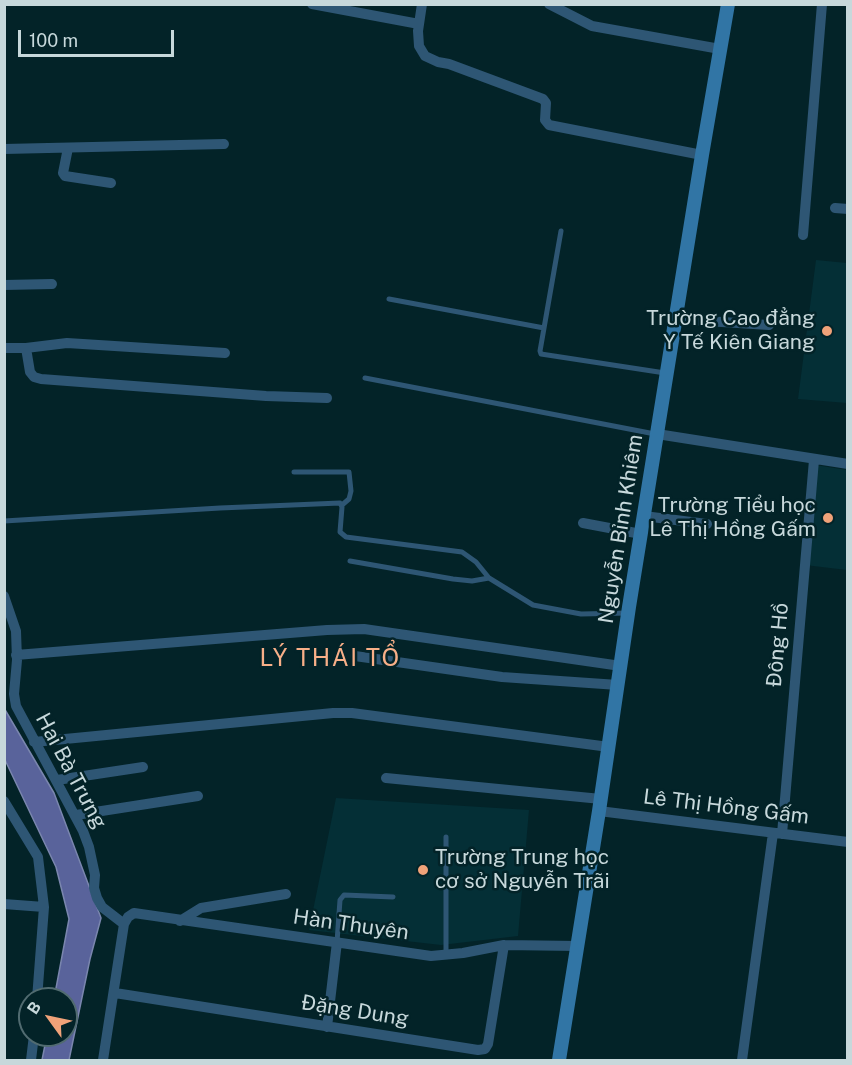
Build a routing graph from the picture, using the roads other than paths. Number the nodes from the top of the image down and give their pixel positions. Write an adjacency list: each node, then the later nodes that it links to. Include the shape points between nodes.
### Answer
1 (312, 4): 6 (street)
2 (422, 4): 7 (street)
3 (549, 4): 8 (street, via 592,26)
4 (728, 4): 8 (main road, Nguyễn Bỉnh Khiêm)
5 (822, 4): 17 (street)
6 (366, 9): 7 (street)
7 (419, 24): 12 (street, via 419,46 425,56 543,99 549,125)
8 (720, 48): 12 (main road, Nguyễn Bỉnh Khiêm)
9 (224, 144): 10 (street)
10 (68, 148): 11 (street); 13 (street, via 65,176)
11 (4, 149)
12 (702, 155): 21 (main road, Nguyễn Bỉnh Khiêm)
13 (111, 183)
14 (835, 208): 15 (street)
15 (848, 209)
16 (561, 231): 23 (lane)
17 (803, 235)
18 (52, 284): 19 (street)
19 (4, 285)
20 (389, 300): 23 (lane)
21 (675, 320): 22 (street); 27 (main road, Nguyễn Bỉnh Khiêm)
22 (770, 325)
23 (544, 328): 27 (lane, via 540,351 545,356)
24 (4, 348): 25 (street)
25 (26, 348): 26 (street, via 67,343); 29 (street, via 30,372 41,379)
26 (225, 353)
27 (667, 373): 30 (main road, Nguyễn Bỉnh Khiêm)
28 (365, 378): 30 (lane)
29 (327, 398)
30 (657, 434): 31 (street); 35 (main road, Nguyễn Bỉnh Khiêm)
31 (814, 460): 32 (street); 57 (street, Đông Hồ)
32 (848, 464)
33 (294, 472): 34 (lane, via 349,472 351,490)
34 (342, 505): 36 (lane); 41 (lane, via 340,532 346,537 462,552)
35 (644, 516): 38 (street); 39 (main road, Nguyễn Bỉnh Khiêm)
36 (4, 521)
37 (584, 523): 39 (street)
38 (707, 524)
39 (641, 534): 43 (main road, Nguyễn Bỉnh Khiêm)
40 (350, 561): 41 (lane, via 453,579)
41 (489, 578): 43 (lane, via 533,605 581,614)
42 (4, 596): 44 (street, Hai Bà Trưng, via 15,631)
43 (628, 613): 46 (main road, Nguyễn Bỉnh Khiêm)
44 (16, 655): 46 (street, via 364,629); 48 (street, Hai Bà Trưng, via 16,706)
45 (355, 656): 47 (street, via 502,676)
46 (621, 666): 47 (main road, Nguyễn Bỉnh Khiêm)
47 (618, 685): 49 (main road, Nguyễn Bỉnh Khiêm)
48 (34, 742): 49 (street, via 342,713); 52 (street, Hai Bà Trưng)
49 (609, 747): 55 (main road, Nguyễn Bỉnh Khiêm)
50 (143, 767): 52 (street)
51 (386, 778): 55 (street, Lê Thị Hồng Gấm)
52 (57, 780): 56 (street, Hai Bà Trưng)
53 (198, 796): 56 (street)
54 (4, 801): 63 (street, via 38,857)
55 (600, 805): 57 (street, Lê Thị Hồng Gấm); 68 (main road, Nguyễn Bỉnh Khiêm)
56 (76, 815): 65 (street, Hai Bà Trưng, via 89,847 97,898 102,907)
57 (777, 833): 59 (street, Lê Thị Hồng Gấm); 75 (street, Đông Hồ)
58 (446, 837): 69 (lane)
59 (848, 842)
60 (286, 894): 64 (street, via 201,908)
61 (393, 897): 66 (lane, via 344,895 340,900)
62 (4, 904): 63 (street)
63 (44, 907): 70 (street)
64 (180, 921): 65 (street, Hàn Thuyên, via 134,913); 66 (street, Hàn Thuyên)
65 (124, 924): 71 (street)
66 (338, 942): 69 (street, Hàn Thuyên); 72 (street)
67 (504, 945): 68 (street, Hàn Thuyên); 69 (street, Hàn Thuyên); 72 (street, Đặng Dung, via 485,1049)
68 (578, 946): 74 (main road, Nguyễn Bỉnh Khiêm)
69 (446, 955)
70 (38, 987)
71 (115, 993): 72 (street, Đặng Dung); 73 (street)
72 (327, 1027)
73 (103, 1060)
74 (559, 1060)
75 (742, 1060)

